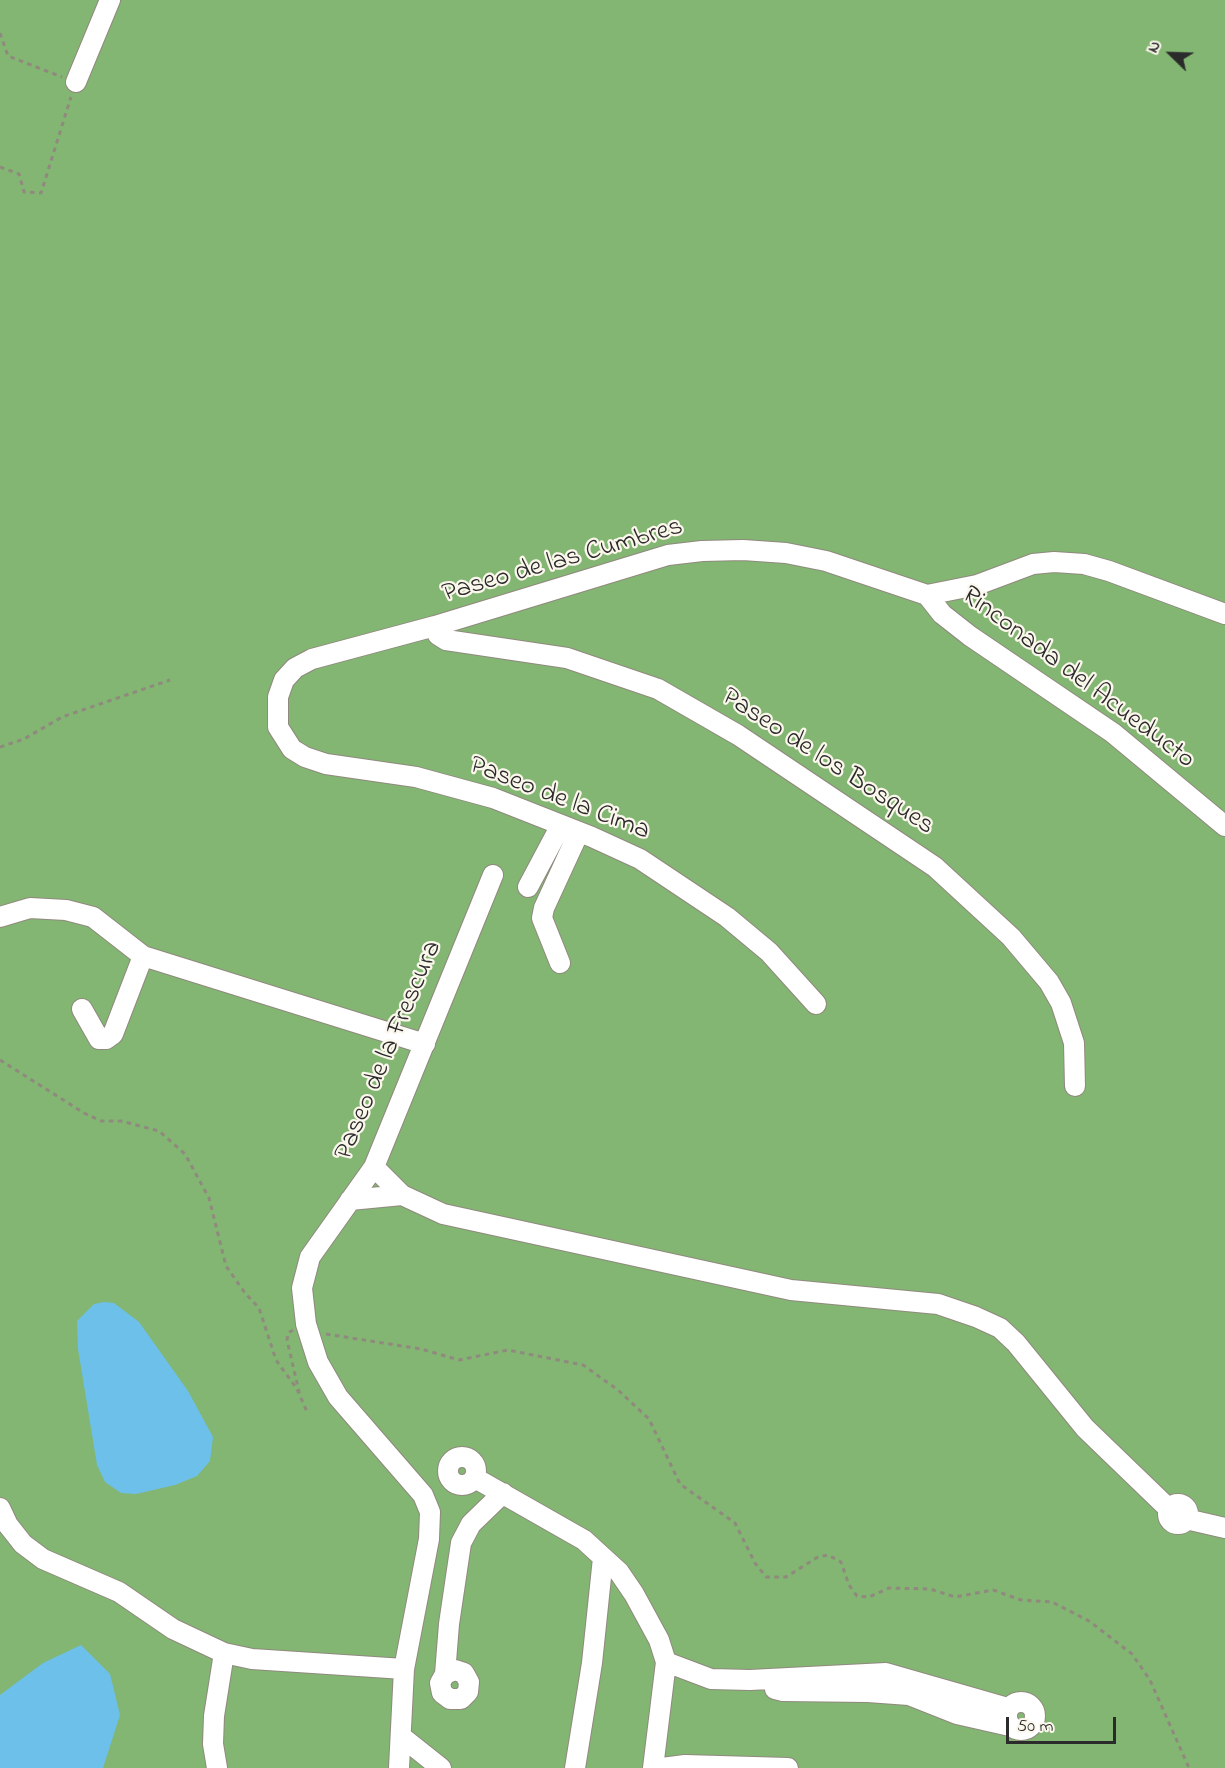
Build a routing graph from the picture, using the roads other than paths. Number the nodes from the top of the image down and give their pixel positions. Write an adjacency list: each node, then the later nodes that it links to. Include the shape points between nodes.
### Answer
1 (110, 0): 2 (street)
2 (76, 82)
3 (927, 596): 4 (street, via 977,585 1033,564 1054,562 1109,571); 5 (street, Paseo de las Cumbres, via 826,561 786,553 702,551 668,555); 7 (street, Rinconada del Acueducto, via 970,636 1113,733)
4 (1225, 614)
5 (435, 626): 6 (street, Paseo de las Cumbres, via 312,659 290,674); 17 (street, Paseo de los Bosques, via 438,635 446,640 567,658 658,689 738,735 935,867 1011,937 1049,982 1061,1003 1074,1043)
6 (278, 697): 8 (street, Paseo de la Cima, via 279,727 292,749 305,758 416,777 493,798)
7 (1225, 826)
8 (570, 828): 10 (street); 13 (street, via 542,918); 14 (street, Paseo de la Cima, via 640,859 727,917 769,952)
9 (493, 875): 16 (street, Paseo de la Frescura)
10 (528, 887)
11 (0, 917): 12 (street, via 30,908 66,910 93,917)
12 (143, 956): 15 (street, via 113,1034 99,1039); 16 (street)
13 (560, 963)
14 (816, 1004)
15 (82, 1009)
16 (425, 1044): 18 (street, Paseo de la Frescura)
17 (1075, 1086)
18 (374, 1167): 19 (street); 20 (street, Paseo de la Frescura)
19 (402, 1195): 20 (street); 24 (street, via 443,1214 676,1267 791,1290 938,1304 976,1317 1000,1328 1016,1343 1085,1428 1178,1514)
20 (350, 1200): 28 (street, Paseo de la Frescura, via 310,1257 302,1288 307,1330 318,1362 338,1397 423,1495 430,1512 429,1539)
21 (475, 1478): 22 (street)
22 (502, 1493): 25 (street, via 584,1540); 29 (street, via 471,1524 461,1543 448,1624)
23 (0, 1508): 26 (street, via 23,1544 43,1559 119,1592 173,1629)
24 (1225, 1528)
25 (603, 1558): 27 (street, via 634,1594 659,1640); 36 (street, via 592,1663)
26 (224, 1653): 28 (street, via 252,1659); 33 (street, via 214,1716)
27 (666, 1662): 30 (street, via 711,1679 750,1680 783,1691 868,1692 905,1686 957,1714); 37 (street)
28 (404, 1669): 31 (street, Paseo de la Frescura)
29 (445, 1674)
30 (1009, 1717)
31 (402, 1737): 34 (street, Paseo de la Frescura); 35 (street)
32 (705, 1767): 38 (street); 39 (street)
33 (217, 1768)
34 (399, 1768)
35 (441, 1768)
36 (574, 1768)
37 (653, 1768)
38 (662, 1768)
39 (788, 1768)

